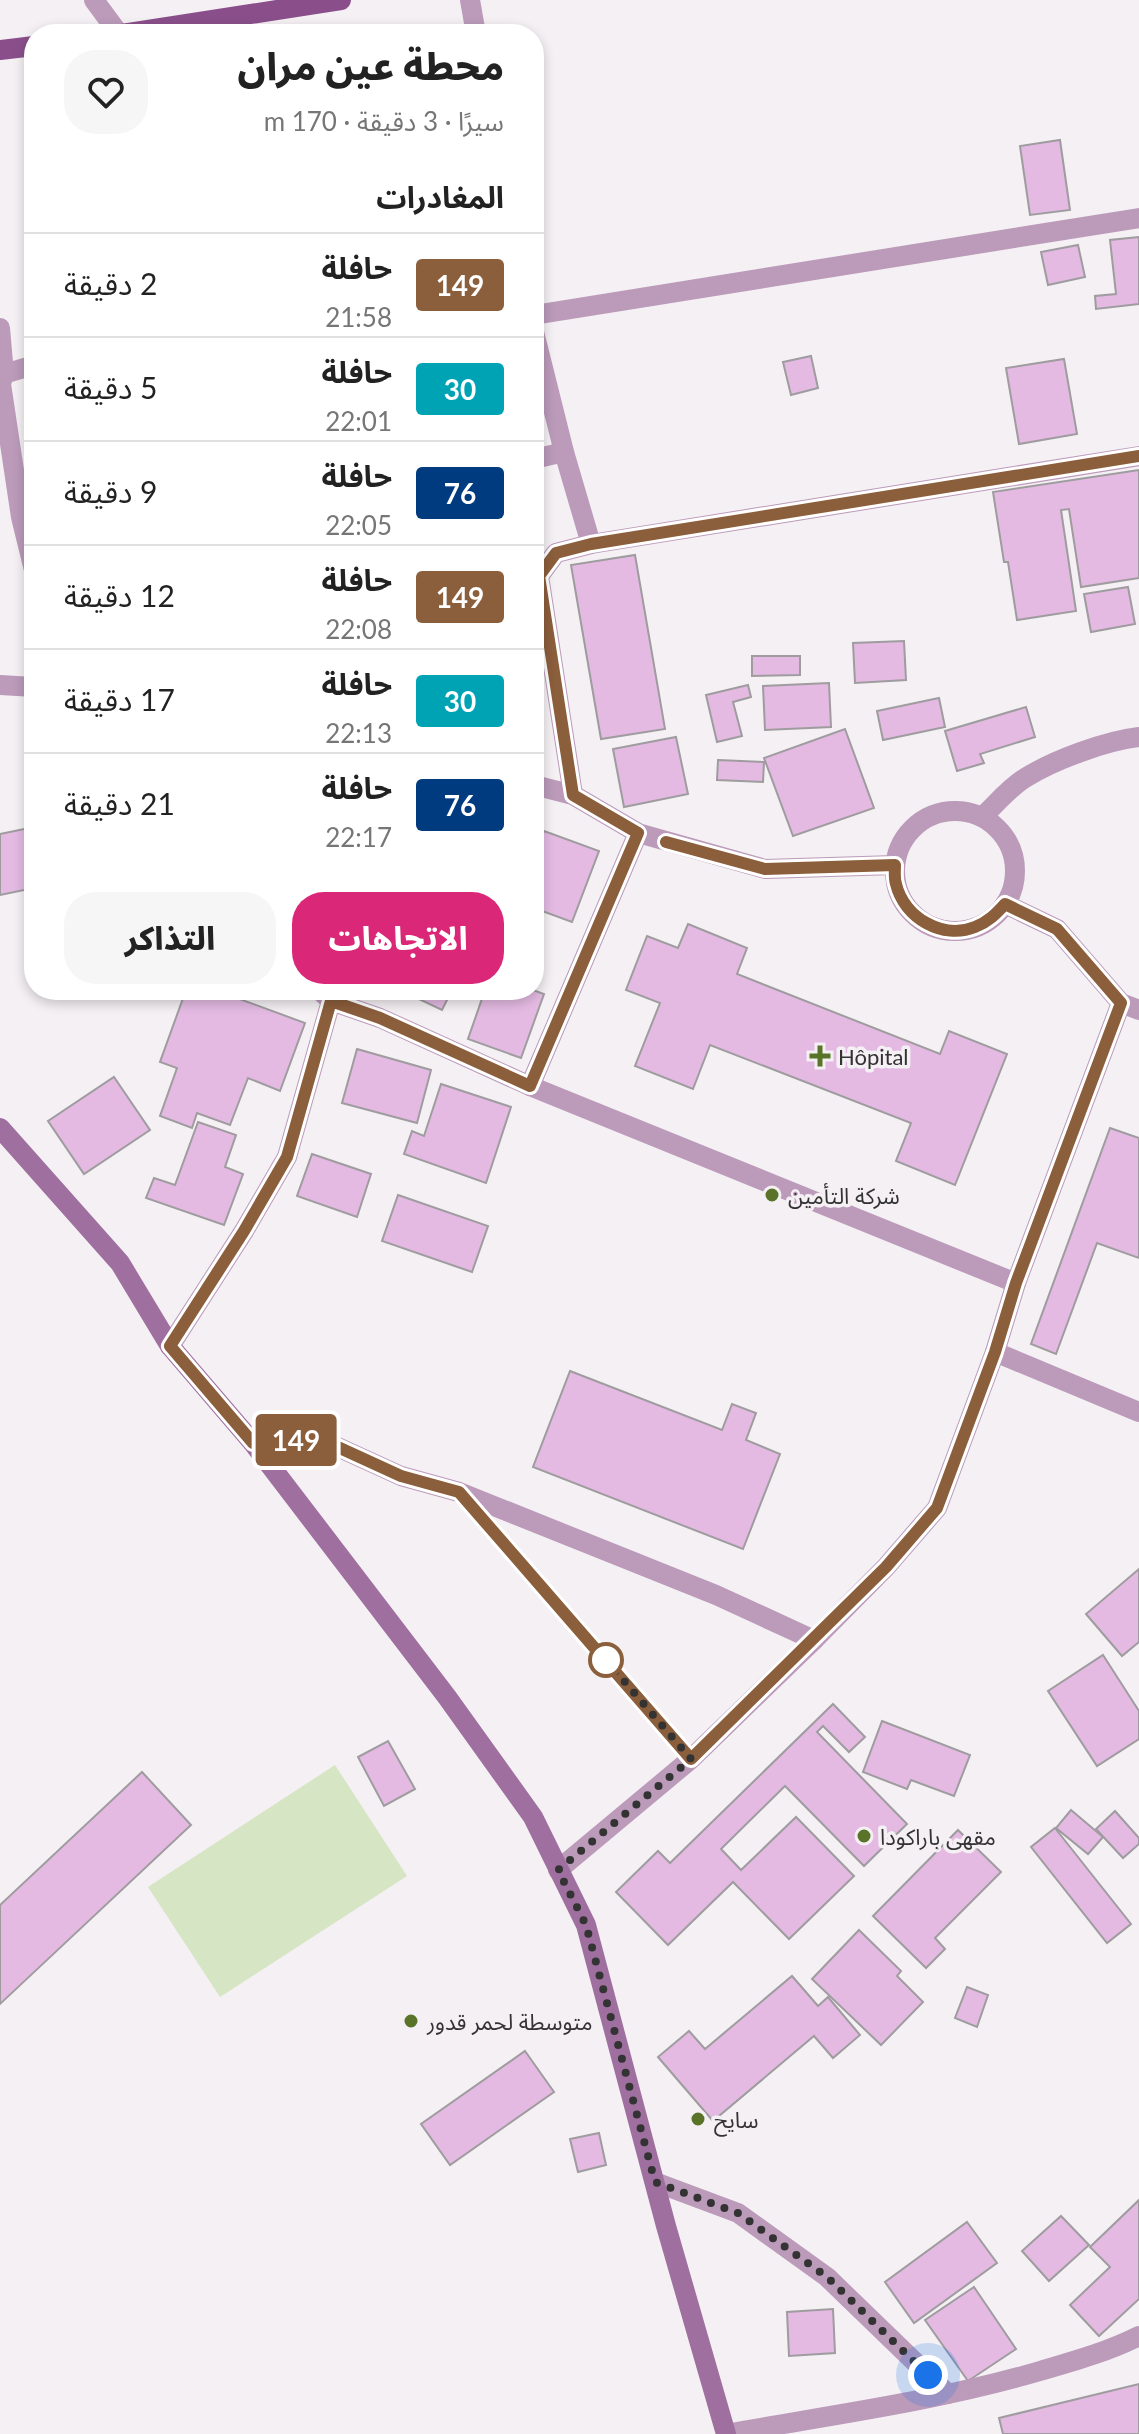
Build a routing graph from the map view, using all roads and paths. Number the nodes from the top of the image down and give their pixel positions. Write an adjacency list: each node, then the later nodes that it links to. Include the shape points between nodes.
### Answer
1 (94, 0): 4 (street)
2 (341, 0): 5 (main road)
3 (470, 0): 6 (street)
4 (112, 24)
5 (185, 24)
6 (474, 24)
7 (24, 47): 8 (main road)
8 (0, 50)
9 (1139, 218): 10 (street)
10 (544, 313)
11 (0, 328): 14 (street)
12 (24, 368): 14 (street)
13 (544, 372): 15 (street)
14 (4, 374): 18 (street, via 1,384)
15 (564, 452): 17 (street); 21 (street)
16 (1139, 456): 21 (street)
17 (544, 457)
18 (21, 517): 19 (street); 20 (street)
19 (0, 521)
20 (24, 529)
21 (591, 544): 22 (street, via 556,553)
22 (544, 568)
23 (544, 619): 28 (street)
24 (0, 685): 25 (street)
25 (24, 686)
26 (1139, 737): 29 (street, via 1058,760 1023,779)
27 (544, 788): 28 (street)
28 (573, 795): 30 (street)
29 (982, 817): 31 (street, via 944,811 926,818 910,830); 32 (street, via 1010,845 1014,885)
30 (638, 833): 31 (street, via 765,869); 36 (street)
31 (895, 865): 32 (street, via 903,902 933,926 973,928 992,919)
32 (1005, 904): 35 (street, via 1057,929)
33 (324, 1000): 39 (street, via 287,1157)
34 (335, 1000): 36 (street)
35 (1130, 1006): 38 (street)
36 (530, 1086): 38 (street)
37 (0, 1128): 39 (main road, via 120,1263)
38 (1016, 1283): 40 (street)
39 (170, 1346): 42 (main road)
40 (995, 1352): 41 (street); 44 (street, via 937,1508)
41 (1139, 1412)
42 (253, 1443): 43 (street, via 318,1438 401,1476); 46 (main road, via 482,1745 533,1817)
43 (459, 1492): 44 (street); 45 (lane)
44 (814, 1640): 45 (street)
45 (691, 1759): 46 (street)
46 (558, 1870): 47 (main road, via 586,1925)
47 (655, 2182): 49 (street, via 738,2213 827,2277); 50 (main road)
48 (1139, 2336): 49 (street, via 1110,2351)
49 (948, 2394): 50 (street)
50 (726, 2434)

